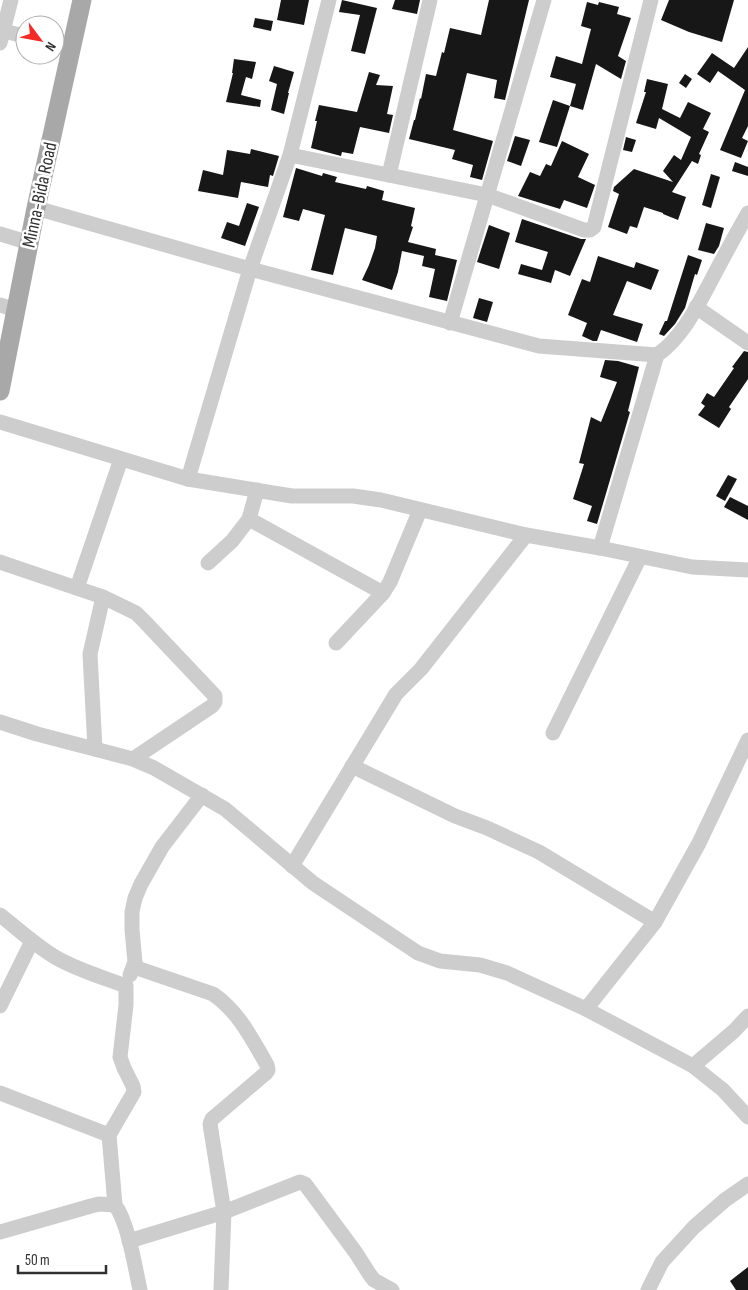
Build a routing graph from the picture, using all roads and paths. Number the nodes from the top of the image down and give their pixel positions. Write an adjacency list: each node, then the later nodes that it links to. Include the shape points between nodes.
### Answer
1 (11, 0): 8 (street)
2 (82, 0): 9 (main road, Minna-Bida Road)
3 (329, 0): 11 (street)
4 (430, 0): 12 (street)
5 (544, 0): 13 (street)
6 (651, 0): 13 (street, via 594,227 584,230)
7 (15, 36): 8 (street)
8 (2, 37)
9 (65, 40)
10 (60, 65): 14 (main road, Minna-Bida Road)
11 (290, 155): 12 (street); 18 (street)
12 (389, 175): 13 (street)
13 (487, 195): 21 (street)
14 (36, 208): 17 (main road, Minna-Bida Road); 18 (street)
15 (748, 213): 20 (street)
16 (0, 234): 17 (street)
17 (30, 243): 19 (main road, Minna-Bida Road)
18 (250, 269): 21 (street); 27 (street)
19 (8, 307): 24 (main road, Minna-Bida Road)
20 (696, 307): 22 (street); 23 (street, via 676,338)
21 (450, 323): 23 (street, via 539,346)
22 (748, 343)
23 (657, 355): 32 (street)
24 (0, 391)
25 (0, 422): 26 (street)
26 (121, 459): 27 (street); 37 (street)
27 (188, 479): 28 (street)
28 (257, 490): 29 (street, via 292,496 353,496); 30 (street)
29 (420, 510): 31 (street); 38 (street, via 390,582)
30 (249, 519): 35 (street, via 232,541); 38 (street)
31 (526, 535): 32 (street); 46 (street, via 421,669 396,694)
32 (600, 548): 33 (street)
33 (640, 557): 36 (street, via 692,567); 42 (street)
34 (0, 562): 37 (street)
35 (208, 563)
36 (748, 570)
37 (77, 588): 39 (street)
38 (382, 593): 40 (street)
39 (103, 596): 44 (street, via 90,654); 45 (street, via 136,613 215,696 212,706)
40 (336, 643)
41 (0, 722): 44 (street)
42 (553, 733)
43 (748, 740): 50 (street, via 699,842)
44 (96, 750): 45 (street)
45 (132, 759): 47 (street)
46 (352, 766): 48 (street); 50 (street, via 454,816 539,852)
47 (202, 796): 48 (street, via 225,809); 52 (street, via 162,847 135,898 132,912)
48 (292, 866): 55 (street, via 418,953 440,961 507,973)
49 (0, 915): 51 (street)
50 (655, 922): 55 (street)
51 (32, 941): 53 (street, via 86,972); 54 (street)
52 (134, 968): 53 (street); 63 (street, via 213,994 223,1001 245,1027 267,1066 266,1073 210,1124)
53 (126, 986): 60 (street, via 120,1057 134,1092)
54 (0, 1006)
55 (586, 1009): 57 (street)
56 (748, 1016): 57 (street)
57 (693, 1066): 59 (street, via 723,1090)
58 (0, 1093): 60 (street)
59 (748, 1117)
60 (109, 1135): 62 (street)
61 (748, 1184): 69 (street, via 694,1226 662,1262)
62 (115, 1205): 64 (street, via 99,1204); 65 (street)
63 (224, 1212): 65 (street); 67 (street); 68 (street, via 300,1182 305,1184 374,1280)
64 (0, 1232)
65 (129, 1241): 66 (street)
66 (140, 1290)
67 (221, 1290)
68 (392, 1290)
69 (648, 1290)

